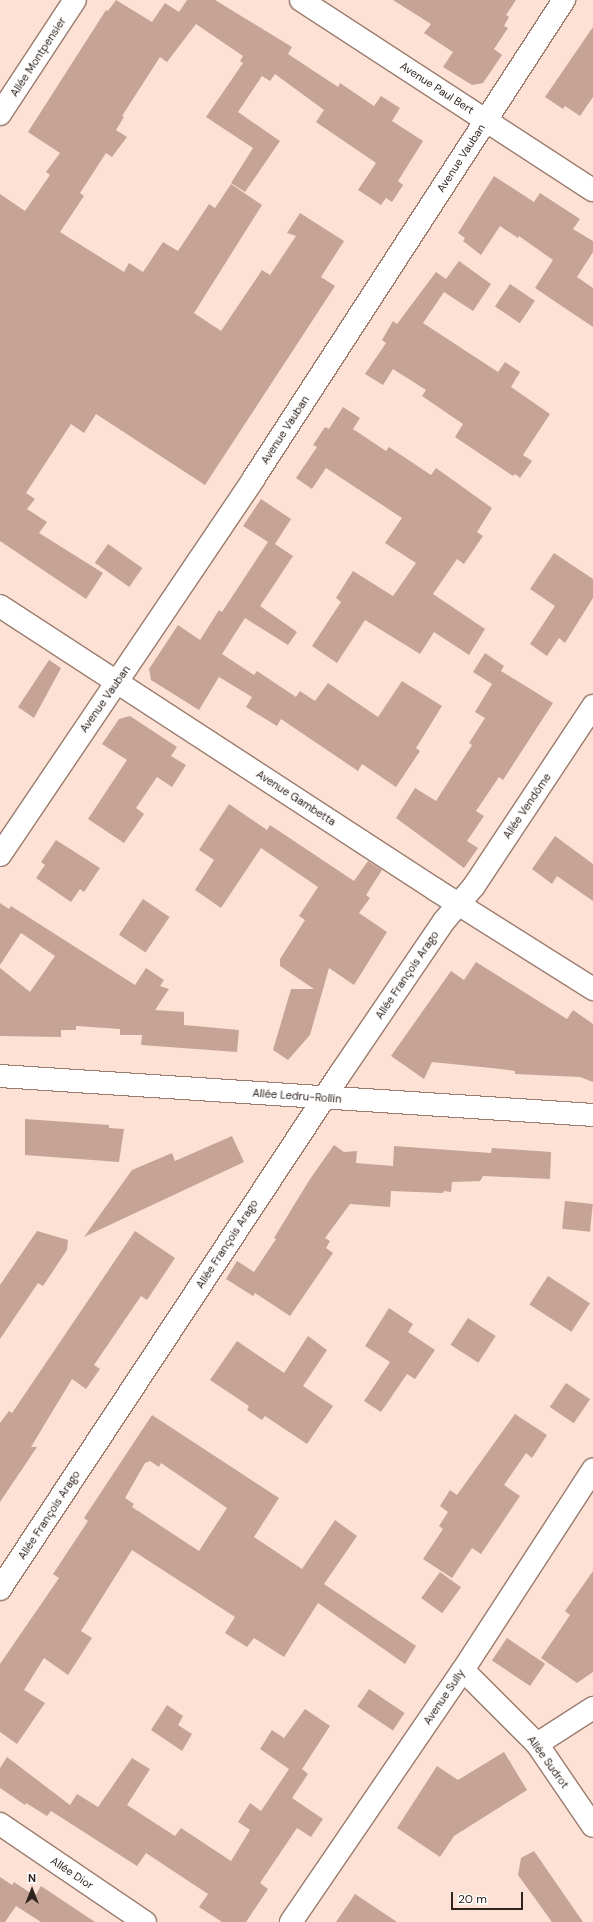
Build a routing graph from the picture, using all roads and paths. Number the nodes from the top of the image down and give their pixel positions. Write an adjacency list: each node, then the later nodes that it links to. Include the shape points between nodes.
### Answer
1 (75, 0): 4 (street, Allée Montpensier)
2 (301, 0): 5 (street, Avenue Paul Bert)
3 (564, 0): 5 (street, Avenue Vauban)
4 (0, 114)
5 (486, 120): 6 (street, Avenue Paul Bert); 8 (street, Avenue Vauban, via 254,478)
6 (593, 190)
7 (0, 606): 8 (street, Avenue Gambetta)
8 (118, 682): 10 (street, Avenue Vauban, via 59,764); 11 (street, Avenue Gambetta)
9 (593, 706): 11 (street, Allée Vendôme)
10 (0, 855)
11 (460, 904): 12 (street, Avenue Gambetta); 14 (street, Allée François Arago, via 444,920)
12 (593, 989)
13 (0, 1076): 14 (street, Allée Ledru-Rollin)
14 (324, 1097): 15 (street, Allée Ledru-Rollin); 17 (street, Allée François Arago)
15 (593, 1115)
16 (593, 1470): 18 (street, Avenue Sully)
17 (0, 1589)
18 (463, 1670): 20 (street, Allée Sudrot); 24 (street, Avenue Sully)
19 (593, 1708): 20 (street)
20 (537, 1744): 22 (street, Allée Sudrot)
21 (0, 1824): 23 (street, Allée Dior)
22 (593, 1826)
23 (145, 1922)
24 (291, 1922)

